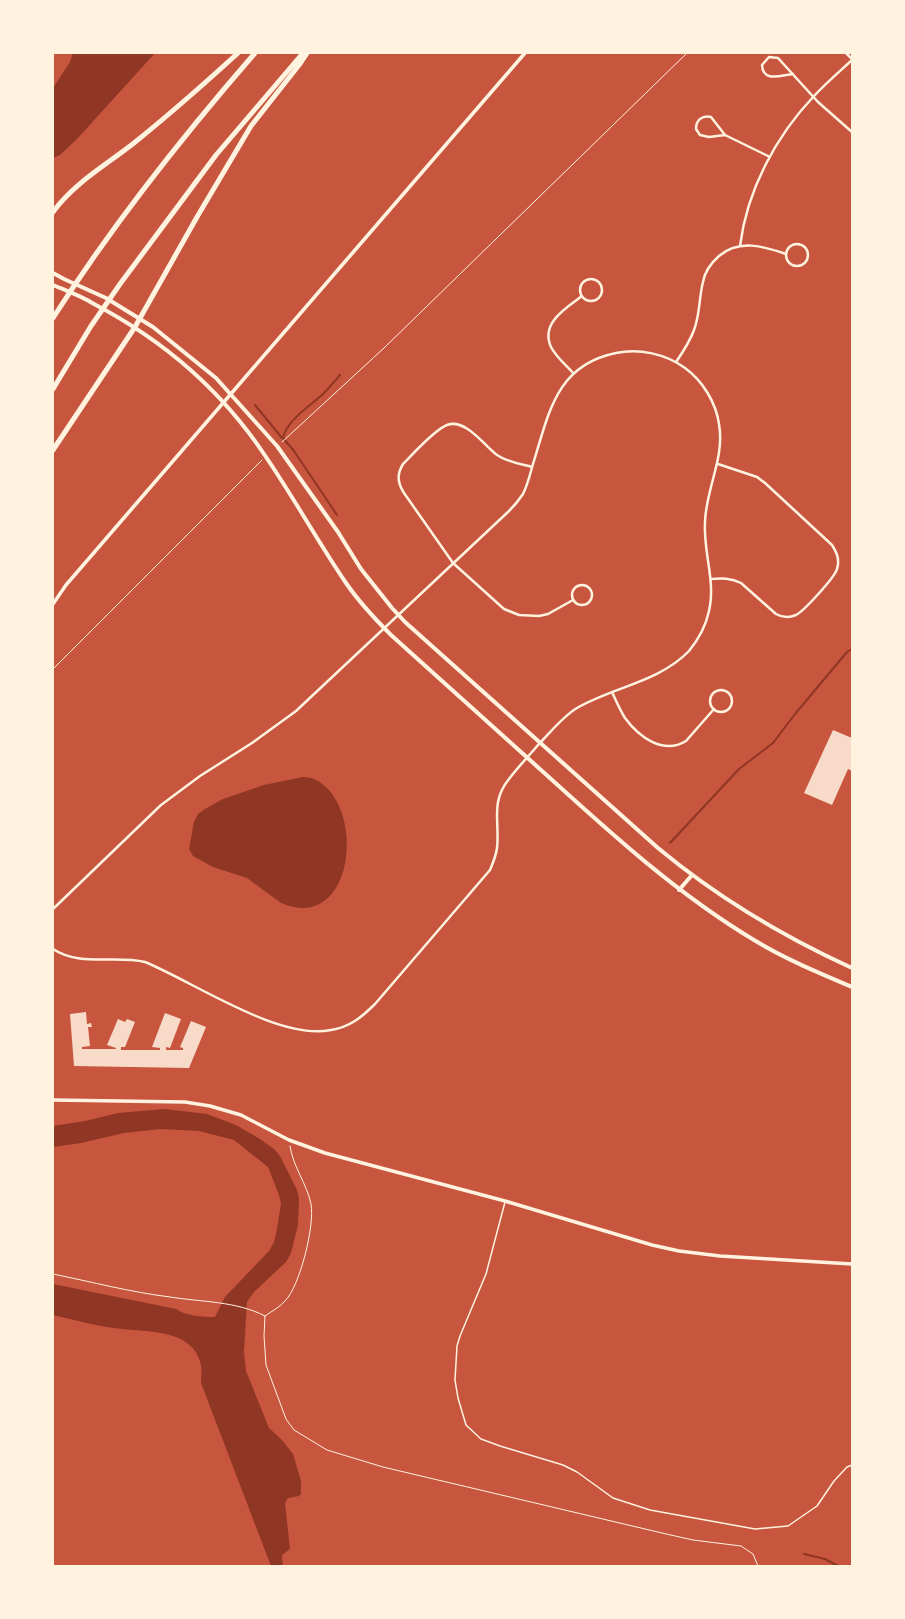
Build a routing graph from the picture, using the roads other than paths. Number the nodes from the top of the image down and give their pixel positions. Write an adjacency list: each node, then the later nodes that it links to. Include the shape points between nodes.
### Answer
1 (238, 53): 13 (highway, via 139,139 69,193)
2 (255, 53): 19 (highway, via 191,128 120,219)
3 (303, 53): 24 (highway, via 216,156 120,284)
4 (307, 53): 20 (highway, via 251,126)
5 (524, 53): 25 (street)
6 (846, 53): 7 (street)
7 (852, 59): 9 (street)
8 (793, 74): 8 (street, via 775,57 769,57 762,65 763,71 770,77); 9 (street)
9 (814, 96): 10 (street); 12 (street, via 796,117)
10 (852, 132)
11 (725, 135): 11 (street, via 711,117 701,118 697,122 696,129 700,135); 12 (street)
12 (770, 157): 14 (street, via 751,200)
13 (53, 212)
14 (740, 246): 15 (street, via 754,245); 22 (street, via 723,253 707,270 702,283 695,329)
15 (786, 254): 15 (street, via 787,260 798,267 805,263 808,256 805,247 796,244 789,247)
16 (53, 273): 20 (main road, via 106,298)
17 (53, 285): 21 (main road, via 95,304)
18 (582, 296): 18 (street, via 587,300 597,299 602,290 600,284 595,279 587,280 580,288); 23 (street, via 555,317 549,329 551,347)
19 (54, 317)
20 (140, 319): 21 (highway); 25 (main road, via 186,352)
21 (135, 327): 26 (main road, via 178,359); 27 (highway)
22 (676, 362): 23 (street, via 657,354 622,352 600,358); 28 (street, via 695,377 711,400 719,424)
23 (573, 373): 29 (street, via 552,403)
24 (53, 389)
25 (231, 393): 26 (street); 34 (main road, via 277,446 361,569)
26 (223, 402): 33 (street, via 66,585); 35 (main road, via 266,456 346,583)
27 (53, 450)
28 (718, 464): 31 (street, via 708,496 704,522); 31 (street, via 757,477 765,483 832,546 838,564 834,576 802,611 790,617 776,614 735,580)
29 (532, 467): 30 (street, via 519,500); 30 (street, via 505,459 465,427 453,423 442,427 403,464 398,475 400,487)
30 (453, 562): 32 (street, via 504,609 519,615 548,614); 34 (street)
31 (711, 579): 36 (street, via 709,612 690,649 669,667)
32 (573, 600): 32 (street, via 577,604 587,603 591,597 590,589 581,585 575,587 572,593)
33 (53, 604)
34 (398, 614): 35 (street); 38 (main road)
35 (384, 628): 39 (main road); 42 (street, via 288,717 161,805)
36 (612, 692): 37 (street, via 626,718 648,740 660,746 671,746 686,741); 38 (street, via 569,713)
37 (714, 709): 37 (street, via 721,712 729,708 732,700 728,693 718,690 713,694 710,700)
38 (540, 743): 39 (street); 40 (main road)
39 (527, 758): 41 (main road, via 627,848); 43 (street, via 506,782 500,794 496,809 497,851 486,877 375,1004 358,1020 344,1027 322,1032 298,1030 247,1012 145,962 78,958)
40 (692, 875): 41 (main road); 44 (main road, via 780,932)
41 (679, 890): 45 (main road, via 755,941)
42 (53, 909)
43 (53, 949)
44 (852, 968)
45 (852, 987)
46 (53, 1100): 47 (street, via 177,1102 210,1106 241,1115 289,1140 319,1151)
47 (506, 1201): 48 (street, via 639,1241 678,1250 720,1256); 49 (lane, via 486,1274 460,1336 456,1353 455,1380 458,1398 466,1425 481,1439 563,1465 613,1498 635,1506 755,1529 788,1526 817,1506 834,1481)
48 (852, 1264)
49 (852, 1465)

